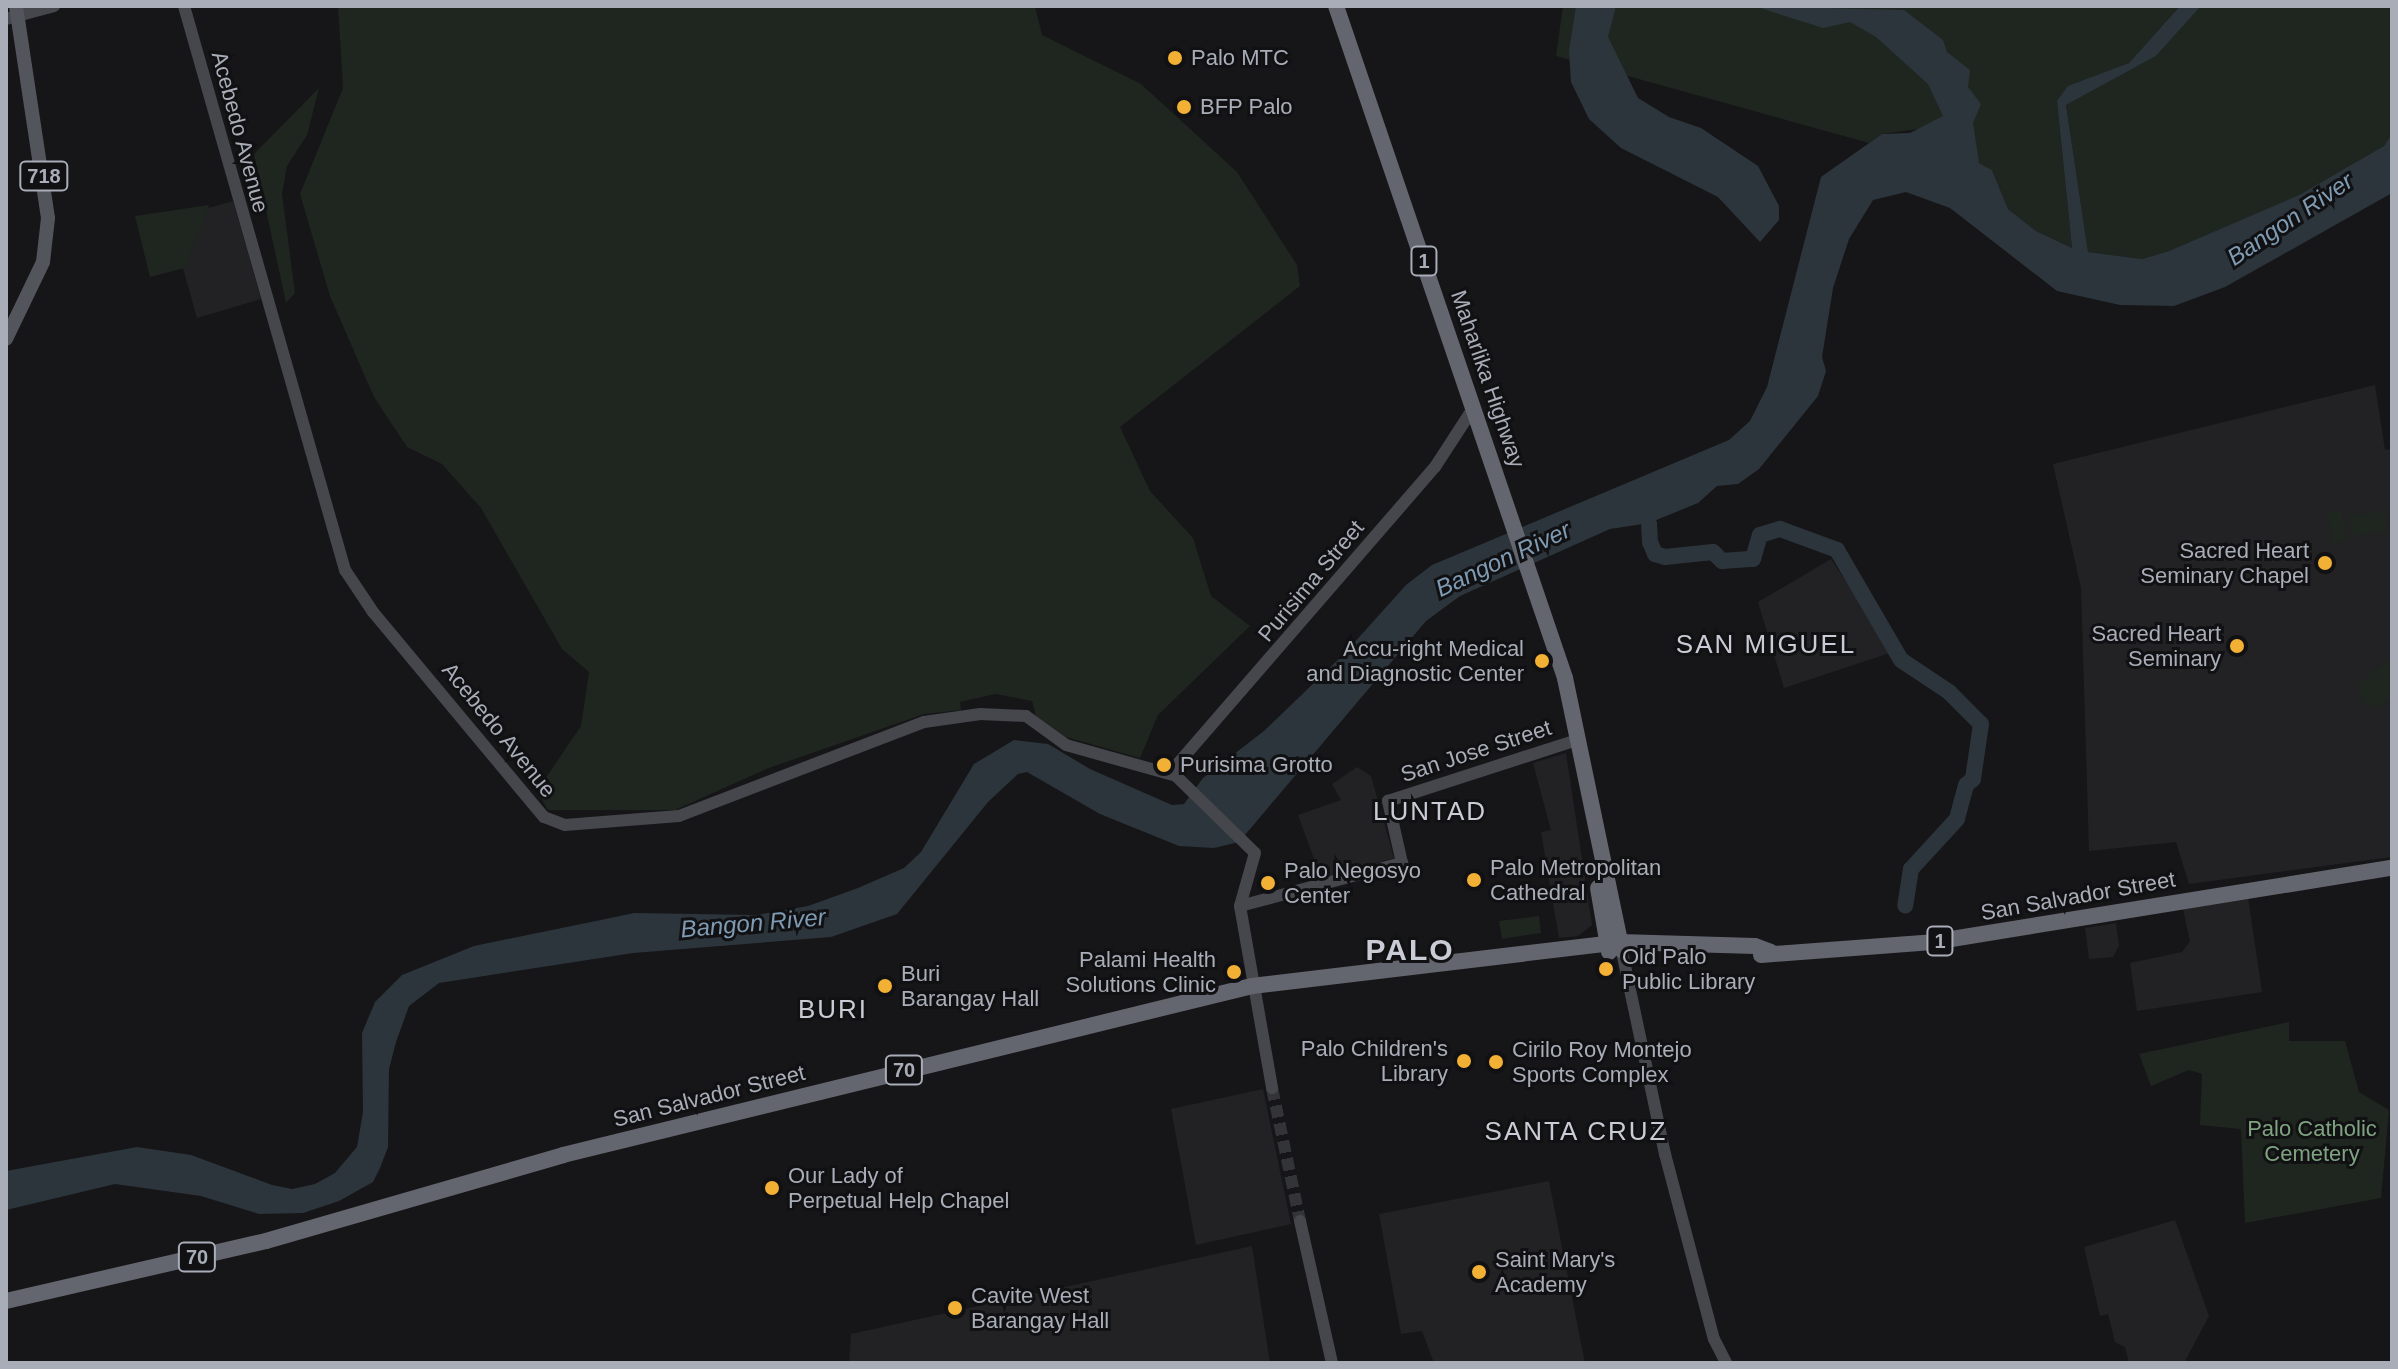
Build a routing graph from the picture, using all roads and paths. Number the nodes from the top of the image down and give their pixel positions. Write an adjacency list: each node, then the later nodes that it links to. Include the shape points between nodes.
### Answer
1 (54, 6): 4 (street)
2 (184, 6): 8 (street, Acebedo Avenue, via 345,570 373,612 544,817 565,825 679,816 924,722 980,714 1026,716 1066,745)
3 (1336, 6): 6 (highway, Maharlika Highway / 1)
4 (13, 14): 5 (main road, 718, via 46,191 47,247)
5 (6, 339)
6 (1474, 407): 7 (highway, Maharlika Highway / 1, via 1565,678); 8 (street, Purisima Street, via 1435,467 1175,767)
7 (1577, 740): 10 (street, San Jose Street, via 1388,801 1402,863); 11 (highway, 1)
8 (1176, 776): 10 (street, Acebedo Avenue, via 1256,856)
9 (2392, 868): 11 (highway, San Salvador Street / 1, via 1933,942 1771,952 1755,946)
10 (1240, 906): 12 (street)
11 (1615, 947): 12 (highway, San Salvador Street / 70, via 1448,970 1429,967); 17 (street, via 1714,1339)
12 (1252, 986): 13 (street); 15 (highway, San Salvador Street / 70, via 563,1155 266,1241)
13 (1272, 1088)
14 (1300, 1221): 16 (street)
15 (6, 1301)
16 (1332, 1363)
17 (1726, 1363)

